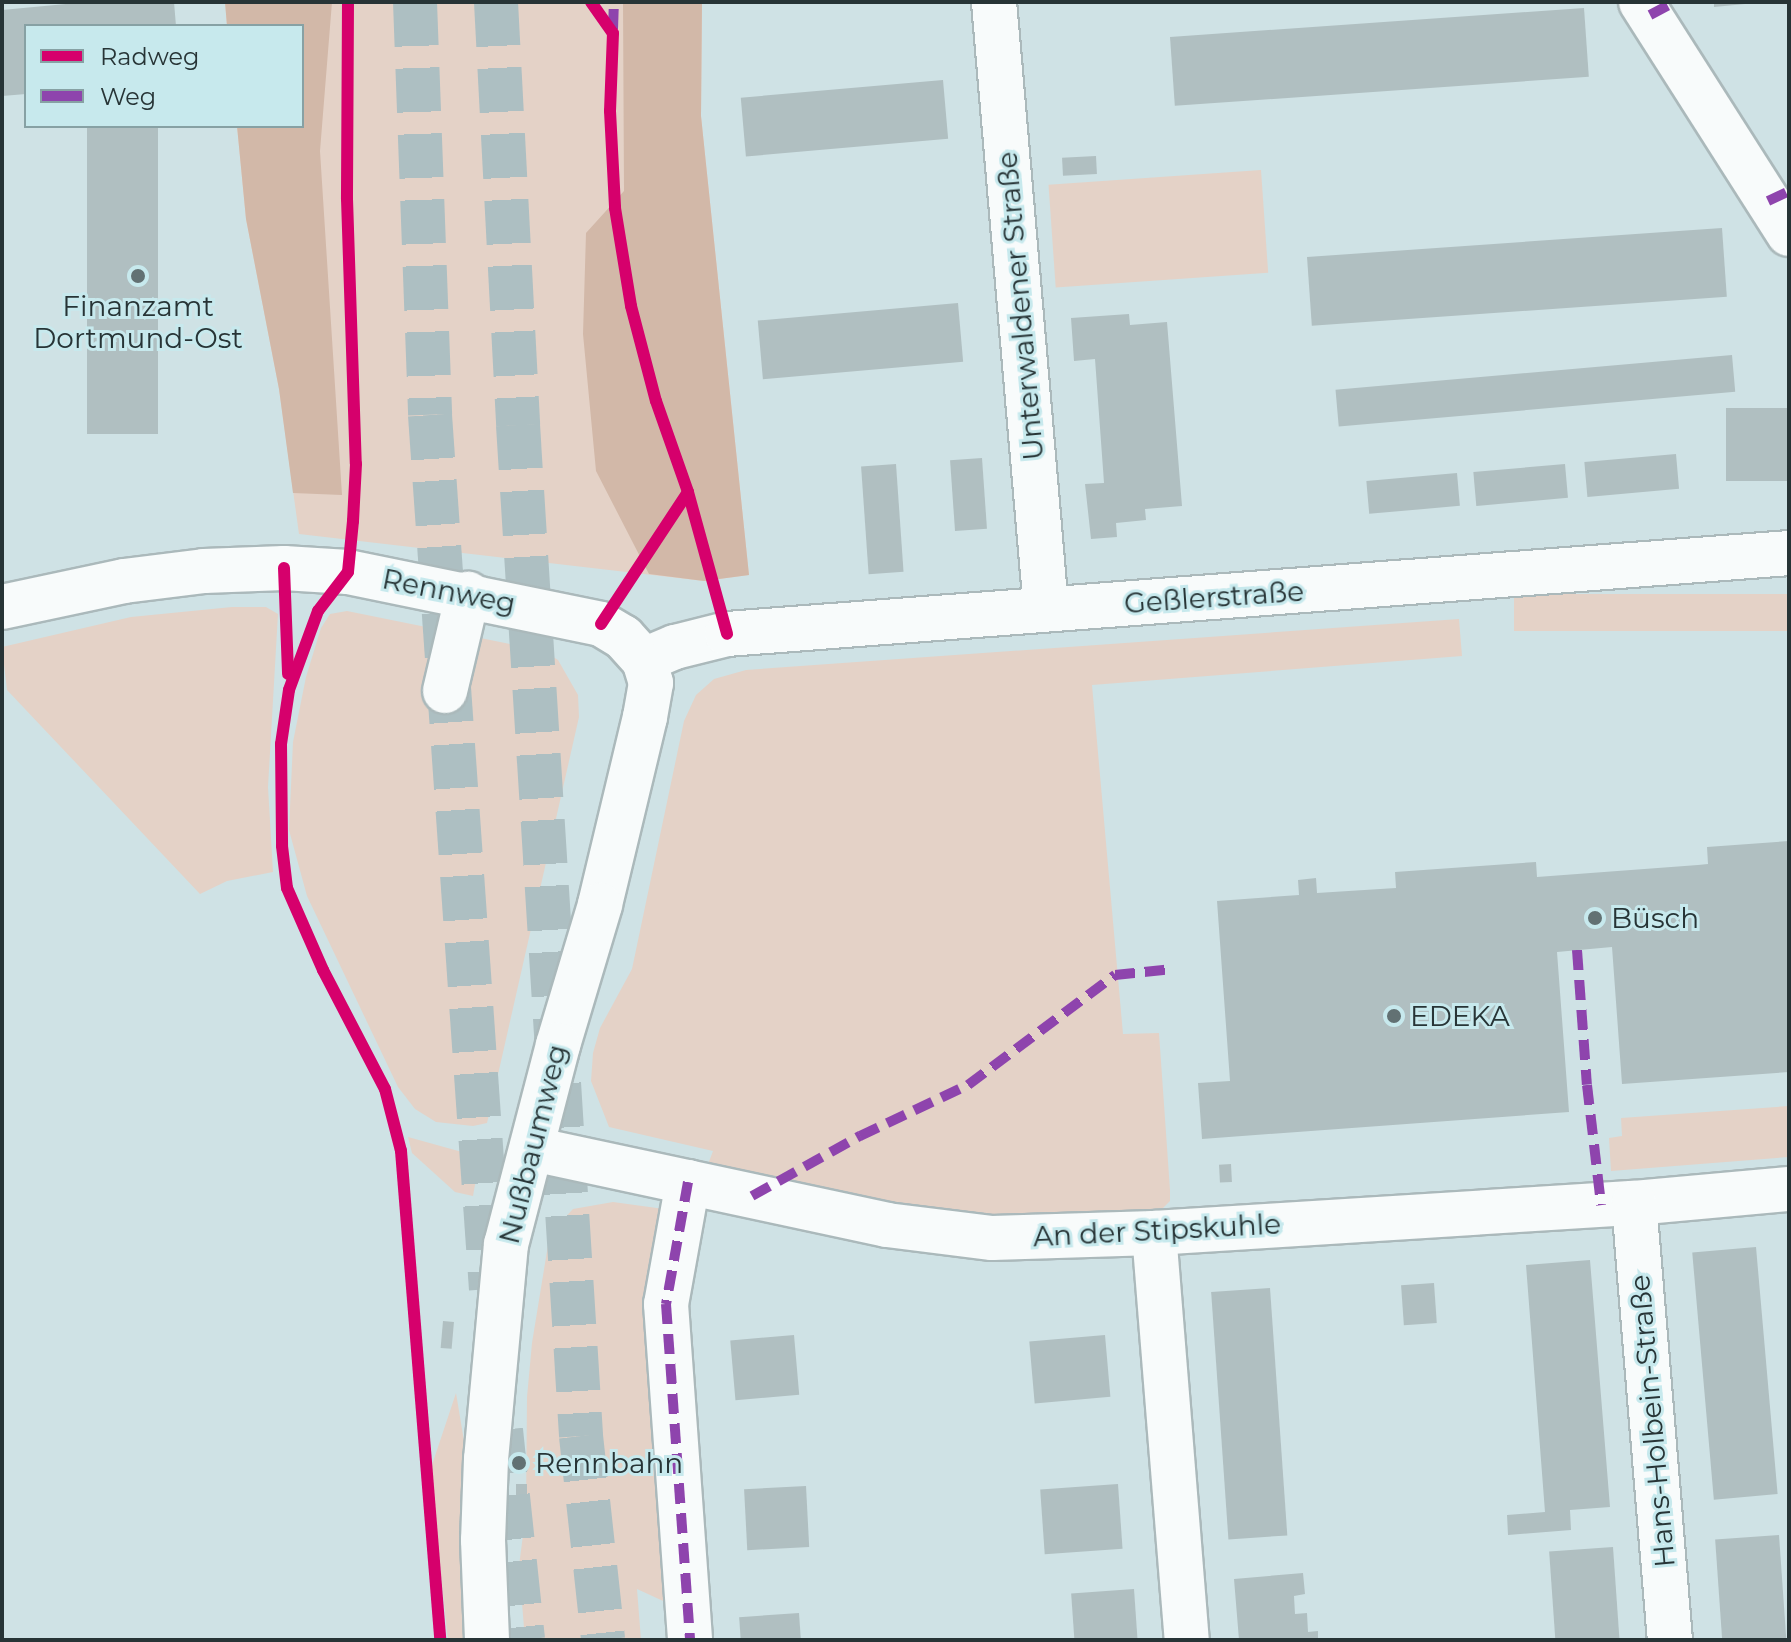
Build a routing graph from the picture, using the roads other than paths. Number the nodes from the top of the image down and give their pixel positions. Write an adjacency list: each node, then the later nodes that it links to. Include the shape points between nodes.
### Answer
1 (994, 2): 7 (street, Unterwaldener Straße)
2 (1641, 2): 3 (street)
3 (1789, 234)
4 (1789, 553): 7 (street, Geßlerstraße)
5 (468, 594): 6 (street, Rennweg, via 348,572 284,568 124,581); 8 (street, Rennweg, via 601,624 623,637); 9 (street)
6 (2, 607)
7 (1046, 609): 8 (street, Geßlerstraße, via 727,634)
8 (644, 660): 10 (street, Nußbaumweg, via 651,683 645,717)
9 (445, 691)
10 (533, 1149): 11 (street, An der Stipskuhle); 15 (street, Nußbaumweg, via 506,1244 494,1363 483,1540)
11 (688, 1182): 14 (street, An der Stipskuhle, via 887,1225 992,1238); 16 (street, via 666,1304)
12 (1789, 1189): 13 (street, An der Stipskuhle)
13 (1634, 1203): 14 (street, An der Stipskuhle); 18 (street, Hans-Holbein-Straße)
14 (1154, 1233): 17 (street)
15 (487, 1640)
16 (690, 1640)
17 (1187, 1640)
18 (1670, 1640)

